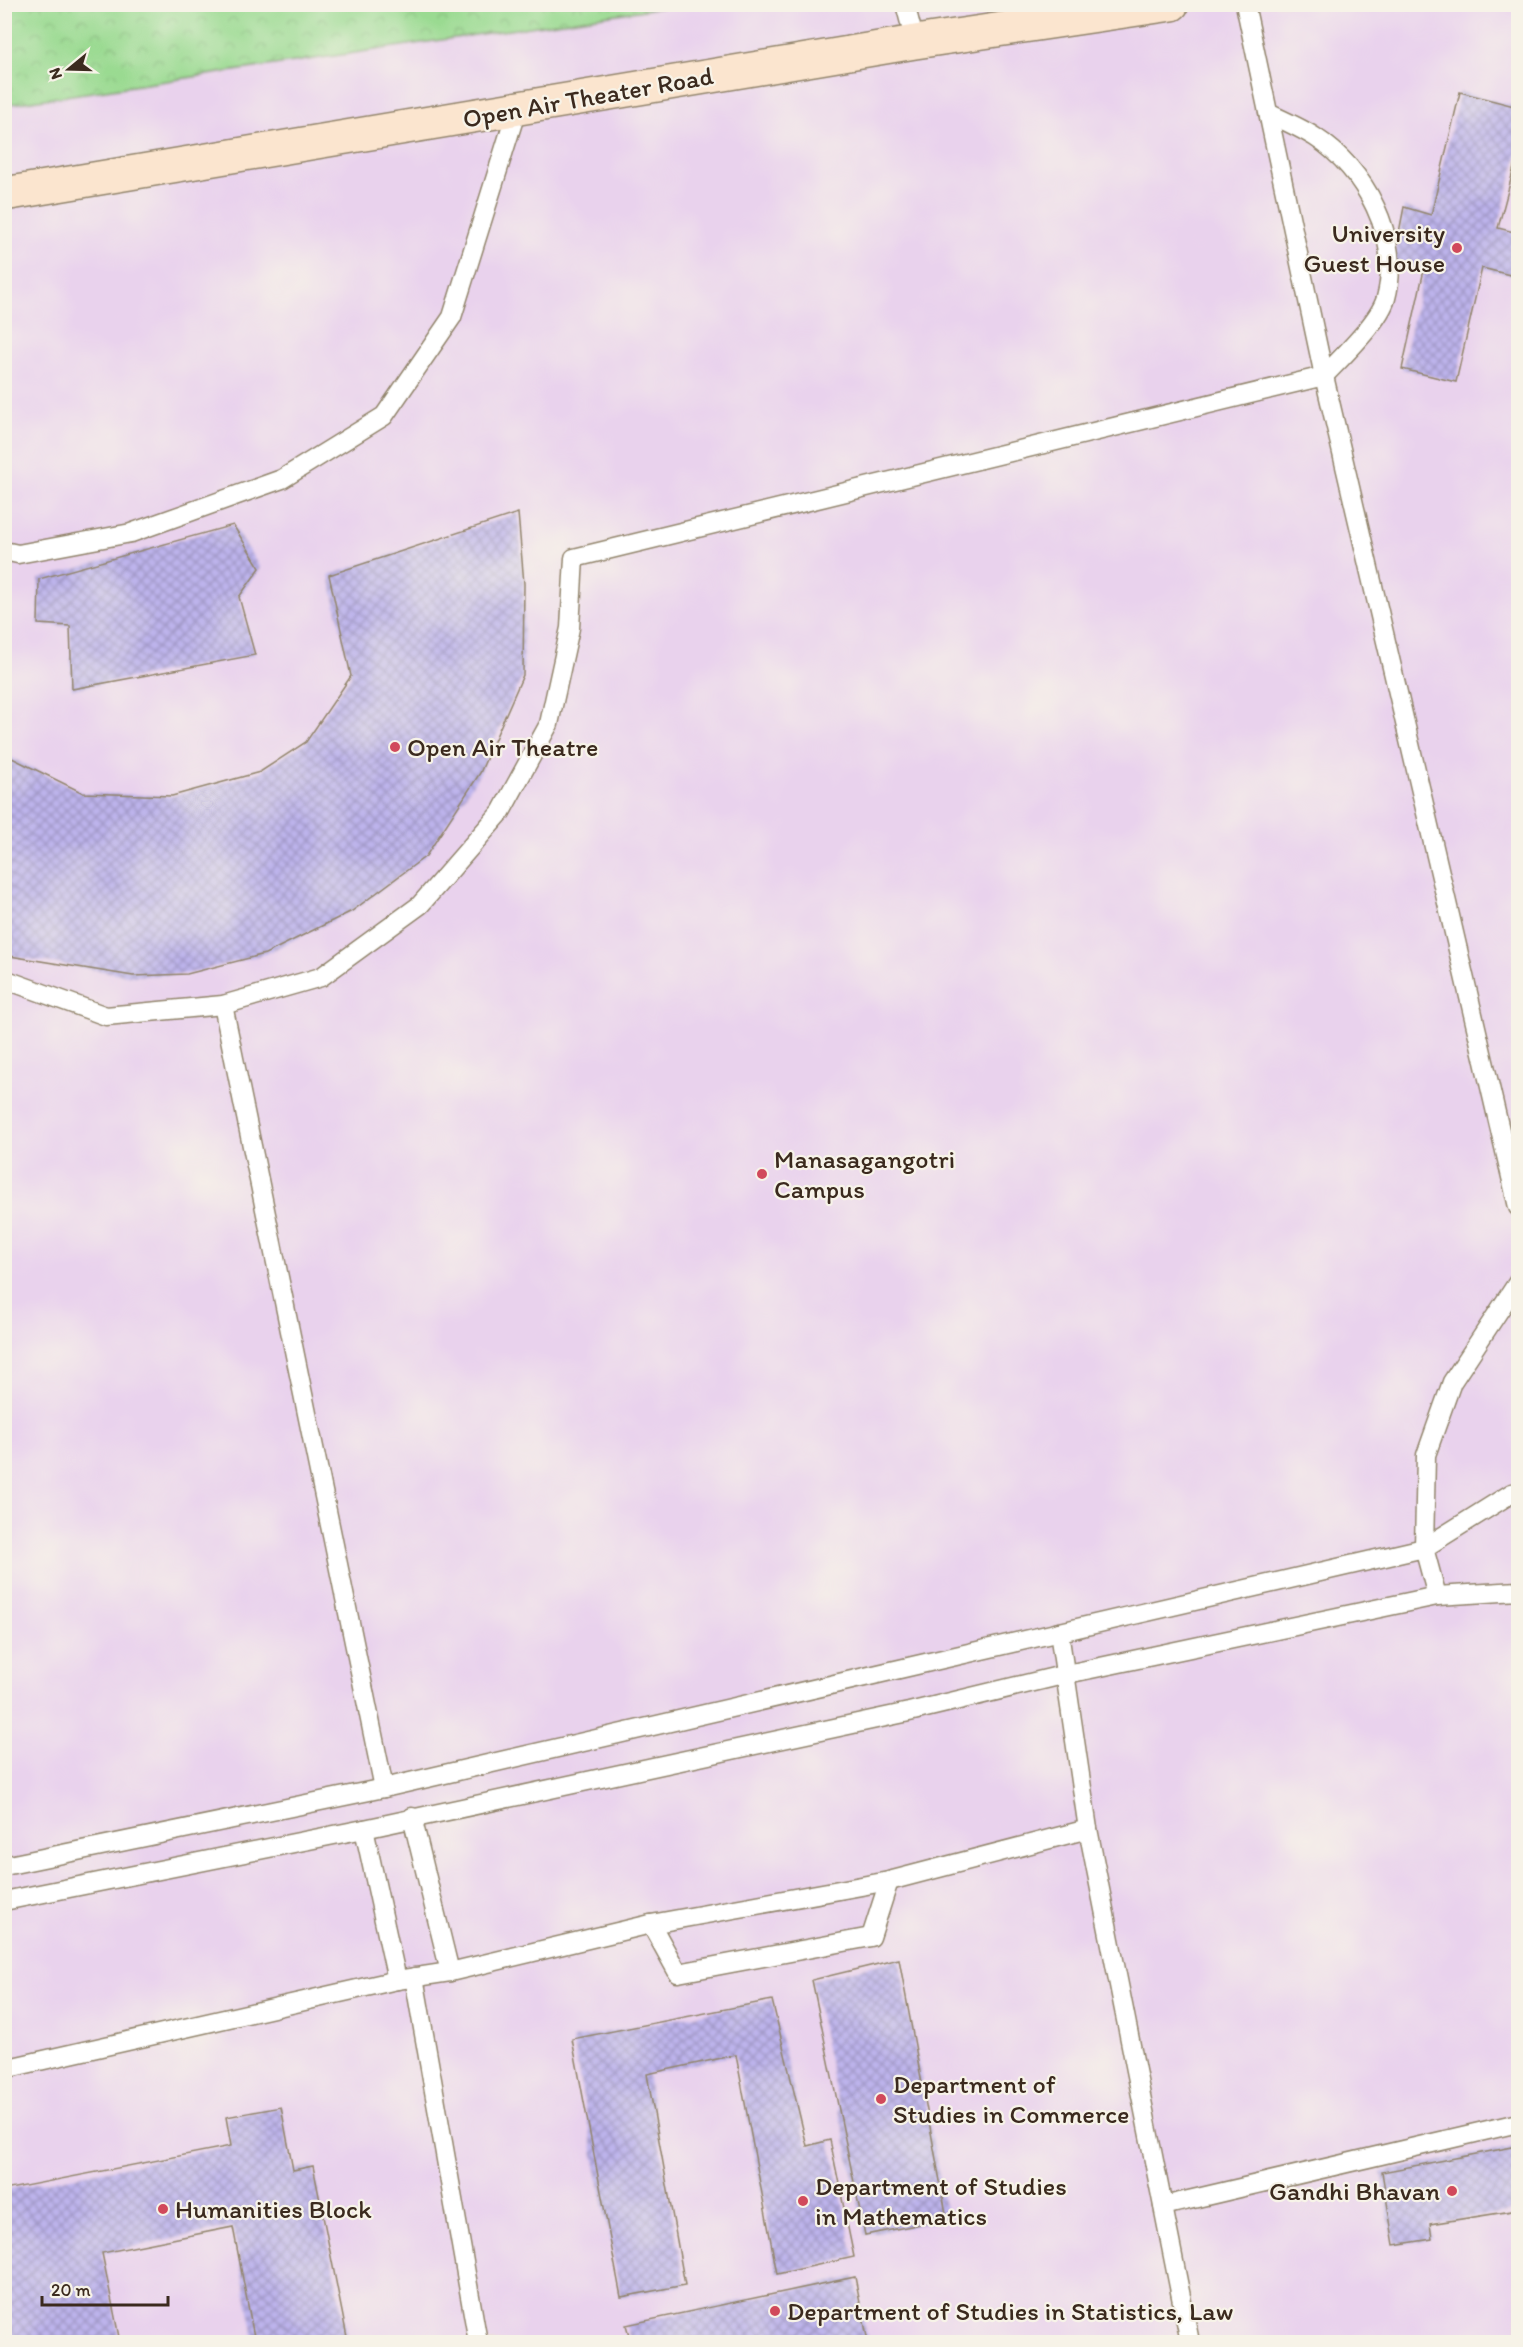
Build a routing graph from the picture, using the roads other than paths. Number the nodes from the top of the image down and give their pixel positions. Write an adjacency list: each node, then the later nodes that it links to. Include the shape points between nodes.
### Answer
1 (905, 4): 4 (lane)
2 (1172, 4): 4 (street, Open Air Theater Road)
3 (1245, 4): 6 (lane)
4 (915, 42): 5 (street, Open Air Theater Road)
5 (517, 109): 7 (street, Open Air Theater Road); 9 (lane, via 452,317 384,416 282,479 131,533 18,554)
6 (1270, 114): 8 (lane); 8 (lane, via 1316,137 1357,175 1382,221 1389,267 1386,299 1368,327)
7 (4, 194)
8 (1324, 376): 11 (lane, via 574,558 570,628 549,724 501,812 420,905 321,977); 12 (lane)
9 (4, 551)
10 (4, 979): 11 (lane, via 106,1016)
11 (223, 1005): 20 (lane)
12 (1518, 1207)
13 (1518, 1282): 15 (lane, via 1452,1382 1426,1455)
14 (1518, 1492): 15 (lane, via 1512,1492)
15 (1424, 1548): 17 (lane); 18 (lane)
16 (1518, 1591): 17 (lane)
17 (1437, 1596): 19 (lane)
18 (1059, 1632): 19 (lane); 20 (lane)
19 (1067, 1674): 21 (lane, via 909,1712); 23 (lane)
20 (384, 1788): 24 (lane)
21 (412, 1817): 22 (lane); 28 (lane)
22 (364, 1829): 26 (lane); 29 (lane)
23 (1088, 1829): 25 (lane); 32 (lane)
24 (4, 1866)
25 (889, 1881): 27 (lane); 27 (lane, via 871,1937 678,1973)
26 (4, 1901)
27 (651, 1924): 28 (lane)
28 (450, 1971): 29 (lane)
29 (406, 1978): 30 (lane); 33 (lane)
30 (4, 2069)
31 (1518, 2122): 32 (lane)
32 (1163, 2206): 34 (lane)
33 (478, 2343)
34 (1190, 2343)

